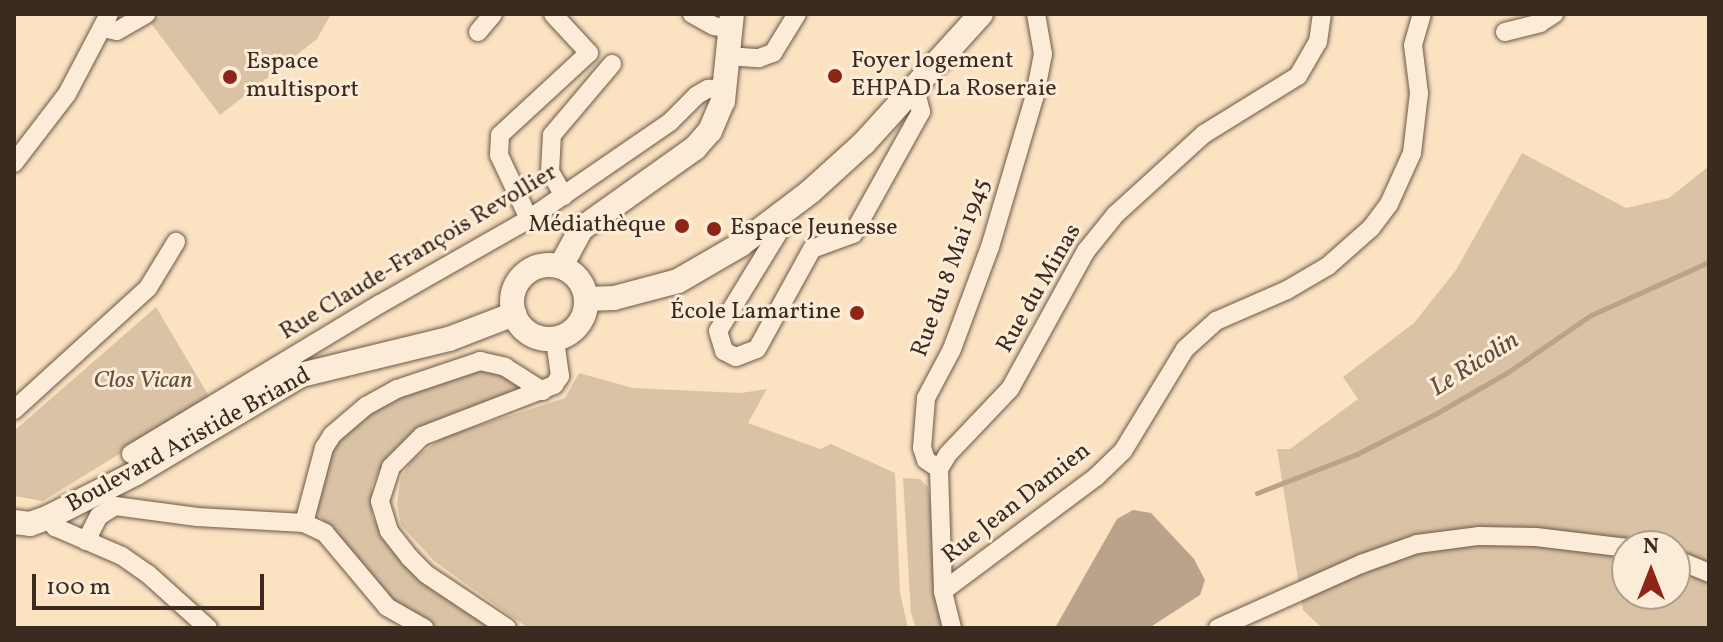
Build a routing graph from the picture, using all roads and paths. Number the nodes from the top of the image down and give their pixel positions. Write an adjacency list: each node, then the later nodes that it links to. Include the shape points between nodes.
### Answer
1 (147, 14): 11 (street, via 117,31)
2 (493, 14): 13 (street)
3 (553, 14): 22 (street, via 589,53 500,135 499,155)
4 (692, 14): 12 (street, via 714,26)
5 (797, 14): 15 (street, via 773,53 759,58)
6 (981, 14): 18 (main road)
7 (1036, 14): 31 (street, Rue du 8 Mai 1945, via 1043,54 1035,95 990,247 952,349 926,398 922,448 926,460)
8 (1322, 14): 31 (street, Rue du Minas, via 1318,42 1298,76 1195,141 1116,214 1086,251 1010,389)
9 (1422, 14): 37 (street, Rue Jean Damien, via 1413,45 1419,93 1412,153 1389,204 1371,228 1328,266 1216,321 1185,349 1123,451)
10 (1554, 14): 14 (street)
11 (106, 21): 19 (street, via 67,94)
12 (731, 22): 15 (main road)
13 (478, 32)
14 (1505, 32)
15 (727, 56): 17 (main road)
16 (612, 64): 20 (street, via 552,135 550,172)
17 (725, 88): 20 (street, Rue Claude-François Revollier, via 697,95 670,122); 24 (main road, via 720,114 704,140 581,229)
18 (915, 88): 21 (main road, via 847,159); 21 (street, via 921,112 853,234 812,249 757,349 736,357 724,351 718,331 783,225)
19 (14, 163)
20 (564, 196): 22 (street, Rue Claude-François Revollier)
21 (777, 218): 25 (main road, via 678,281 614,298)
22 (529, 219): 30 (street, Rue Claude-François Revollier)
23 (176, 242): 29 (street, via 148,288)
24 (561, 266): 25 (main road, via 579,278); 26 (main road, via 527,271 513,290)
25 (587, 299): 27 (main road, via 575,329)
26 (514, 314): 27 (main road, via 526,331); 32 (main road, Boulevard Aristide Briand, via 449,339 301,375 136,473)
27 (555, 339): 28 (street, via 560,376)
28 (543, 391): 34 (street, via 505,367 480,361 397,389 366,406 324,448); 40 (street, via 422,436 391,467 380,501 389,531 418,566)
29 (14, 410)
30 (131, 454)
31 (939, 469): 37 (street, Rue du 8 Mai 1945)
32 (49, 517): 33 (main road, Boulevard Aristide Briand, via 30,524); 35 (street, via 55,527)
33 (14, 522)
34 (304, 523): 35 (street, via 115,506 99,516); 39 (street, via 325,533 387,607)
35 (86, 541): 38 (street, via 148,574)
36 (1611, 546): 42 (street, via 1479,536 1417,544)
37 (943, 591): 41 (street, Rue du 8 Mai 1945)
38 (208, 628)
39 (424, 628)
40 (507, 628)
41 (952, 628)
42 (1218, 628)

